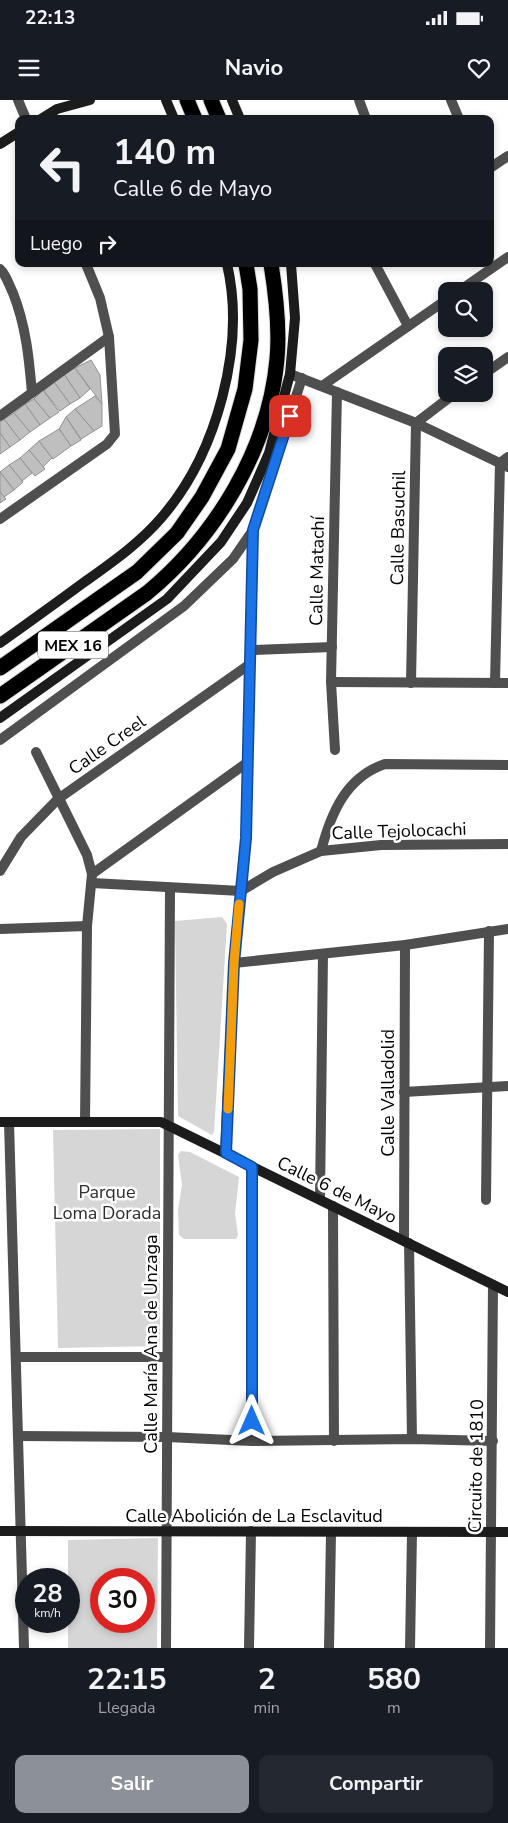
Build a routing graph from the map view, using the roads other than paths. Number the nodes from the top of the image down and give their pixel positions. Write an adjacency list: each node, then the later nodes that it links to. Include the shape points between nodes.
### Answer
1 (18, 100): 9 (street)
2 (90, 100): 10 (main road)
3 (166, 100): 11 (main road)
4 (187, 100): 12 (highway)
5 (211, 100): 13 (highway)
6 (232, 100): 14 (main road)
7 (359, 100): 15 (street)
8 (451, 100): 16 (street)
9 (24, 115)
10 (47, 115)
11 (172, 115)
12 (193, 115)
13 (217, 115)
14 (238, 115)
15 (365, 115)
16 (457, 115)
17 (15, 135): 18 (main road)
18 (0, 144)
19 (508, 156): 20 (street)
20 (494, 165)
21 (508, 257): 28 (street)
22 (87, 267): 34 (street, via 100,298)
23 (229, 267): 48 (main road, via 230,359 221,403 200,458 185,485 162,517 126,552)
24 (246, 267): 52 (highway, MEX 16, via 251,340 245,389 228,449 202,497 177,533 137,572)
25 (271, 267): 57 (highway, MEX 16, via 276,298 277,358 270,402 254,452 223,507 199,542 169,575)
26 (291, 267): 37 (main road, via 295,318)
27 (377, 267): 33 (street)
28 (494, 267)
29 (494, 267): 31 (street)
30 (0, 270): 41 (street, via 5,275 27,337)
31 (472, 282)
32 (438, 305): 33 (street)
33 (408, 326): 39 (street)
34 (109, 337): 41 (street); 46 (street, via 115,434 107,444)
35 (508, 357): 36 (street)
36 (493, 368)
37 (290, 374): 38 (street); 58 (main road, via 269,453 248,503 221,542 167,599)
38 (302, 378): 39 (street); 47 (street)
39 (322, 386): 40 (street)
40 (337, 392): 44 (street); 49 (street, Calle Matachí)
41 (32, 393): 43 (street)
42 (444, 402): 44 (street)
43 (0, 416)
44 (416, 423): 45 (street); 54 (street, Calle Basuchil)
45 (505, 462): 55 (street)
46 (0, 519)
47 (253, 530): 50 (street); 59 (street, via 233,559 184,606)
48 (0, 643)
49 (332, 647): 50 (street); 53 (street, Calle Matachí)
50 (250, 650): 51 (street)
51 (250, 664): 62 (street); 64 (street, Calle Creel)
52 (0, 668)
53 (331, 682): 54 (street); 60 (street, Calle Matachí)
54 (411, 682): 55 (street)
55 (495, 682): 56 (street)
56 (508, 682)
57 (0, 696)
58 (0, 718)
59 (0, 740)
60 (335, 750)
61 (36, 752): 64 (street)
62 (248, 762): 68 (street); 70 (street, via 246,838)
63 (508, 765): 66 (street, via 386,764 371,770 344,794 328,824)
64 (58, 799): 67 (street, Calle Creel, via 21,837); 68 (street, via 87,855)
65 (508, 844): 66 (street, Calle Tejolocachi, via 381,845)
66 (321, 851): 70 (street, Calle Tejolocachi)
67 (0, 871)
68 (92, 879): 69 (street); 71 (street)
69 (170, 889): 70 (street); 83 (street, Calle María Ana de Unzaga)
70 (240, 891): 77 (street)
71 (87, 926): 72 (street); 82 (street)
72 (0, 929)
73 (508, 929): 74 (street)
74 (489, 931): 75 (street); 79 (street)
75 (405, 945): 76 (street); 80 (street, Calle Valladolid)
76 (323, 954): 77 (street); 86 (street)
77 (234, 963): 84 (street)
78 (508, 1086): 79 (street)
79 (486, 1087): 80 (street); 87 (street)
80 (404, 1092): 89 (street, Calle Valladolid)
81 (4, 1122): 82 (main road, Calle 6 de Mayo); 92 (street)
82 (85, 1122): 83 (main road, Calle 6 de Mayo)
83 (167, 1124): 84 (main road, Calle 6 de Mayo); 93 (street, Calle María Ana de Unzaga)
84 (226, 1153): 85 (main road, Calle 6 de Mayo)
85 (252, 1167): 86 (main road, Calle 6 de Mayo); 97 (street)
86 (320, 1199): 88 (main road, Calle 6 de Mayo)
87 (486, 1200)
88 (333, 1206): 89 (main road, Calle 6 de Mayo); 98 (street)
89 (406, 1242): 90 (main road, Calle 6 de Mayo); 96 (street, Calle Valladolid)
90 (493, 1285): 91 (main road, Calle 6 de Mayo); 99 (street, Circuito de 1810)
91 (508, 1292)
92 (16, 1357): 93 (street); 94 (street)
93 (167, 1358): 95 (street, Calle María Ana de Unzaga)
94 (18, 1436): 95 (street); 103 (street)
95 (167, 1437): 97 (street); 101 (street, Calle María Ana de Unzaga)
96 (412, 1439): 98 (street); 99 (street)
97 (252, 1441): 98 (street)
98 (334, 1441)
99 (493, 1441): 104 (street, Circuito de 1810)
100 (0, 1531): 103 (main road, Calle Abolición de La Esclavitud)
101 (168, 1531): 102 (main road, Calle Abolición de La Esclavitud); 103 (main road, Calle Abolición de La Esclavitud); 109 (street, Calle María Ana de Unzaga)
102 (251, 1531): 106 (main road, Calle Abolición de La Esclavitud); 110 (street)
103 (21, 1532): 108 (street)
104 (492, 1532): 105 (main road, Calle Abolición de La Esclavitud); 107 (main road, Calle Abolición de La Esclavitud); 113 (street, Circuito de 1810)
105 (508, 1532)
106 (330, 1533): 107 (main road, Calle Abolición de La Esclavitud); 111 (street)
107 (412, 1533): 112 (street)
108 (24, 1648)
109 (166, 1648)
110 (249, 1648)
111 (329, 1648)
112 (410, 1648)
113 (490, 1648)

